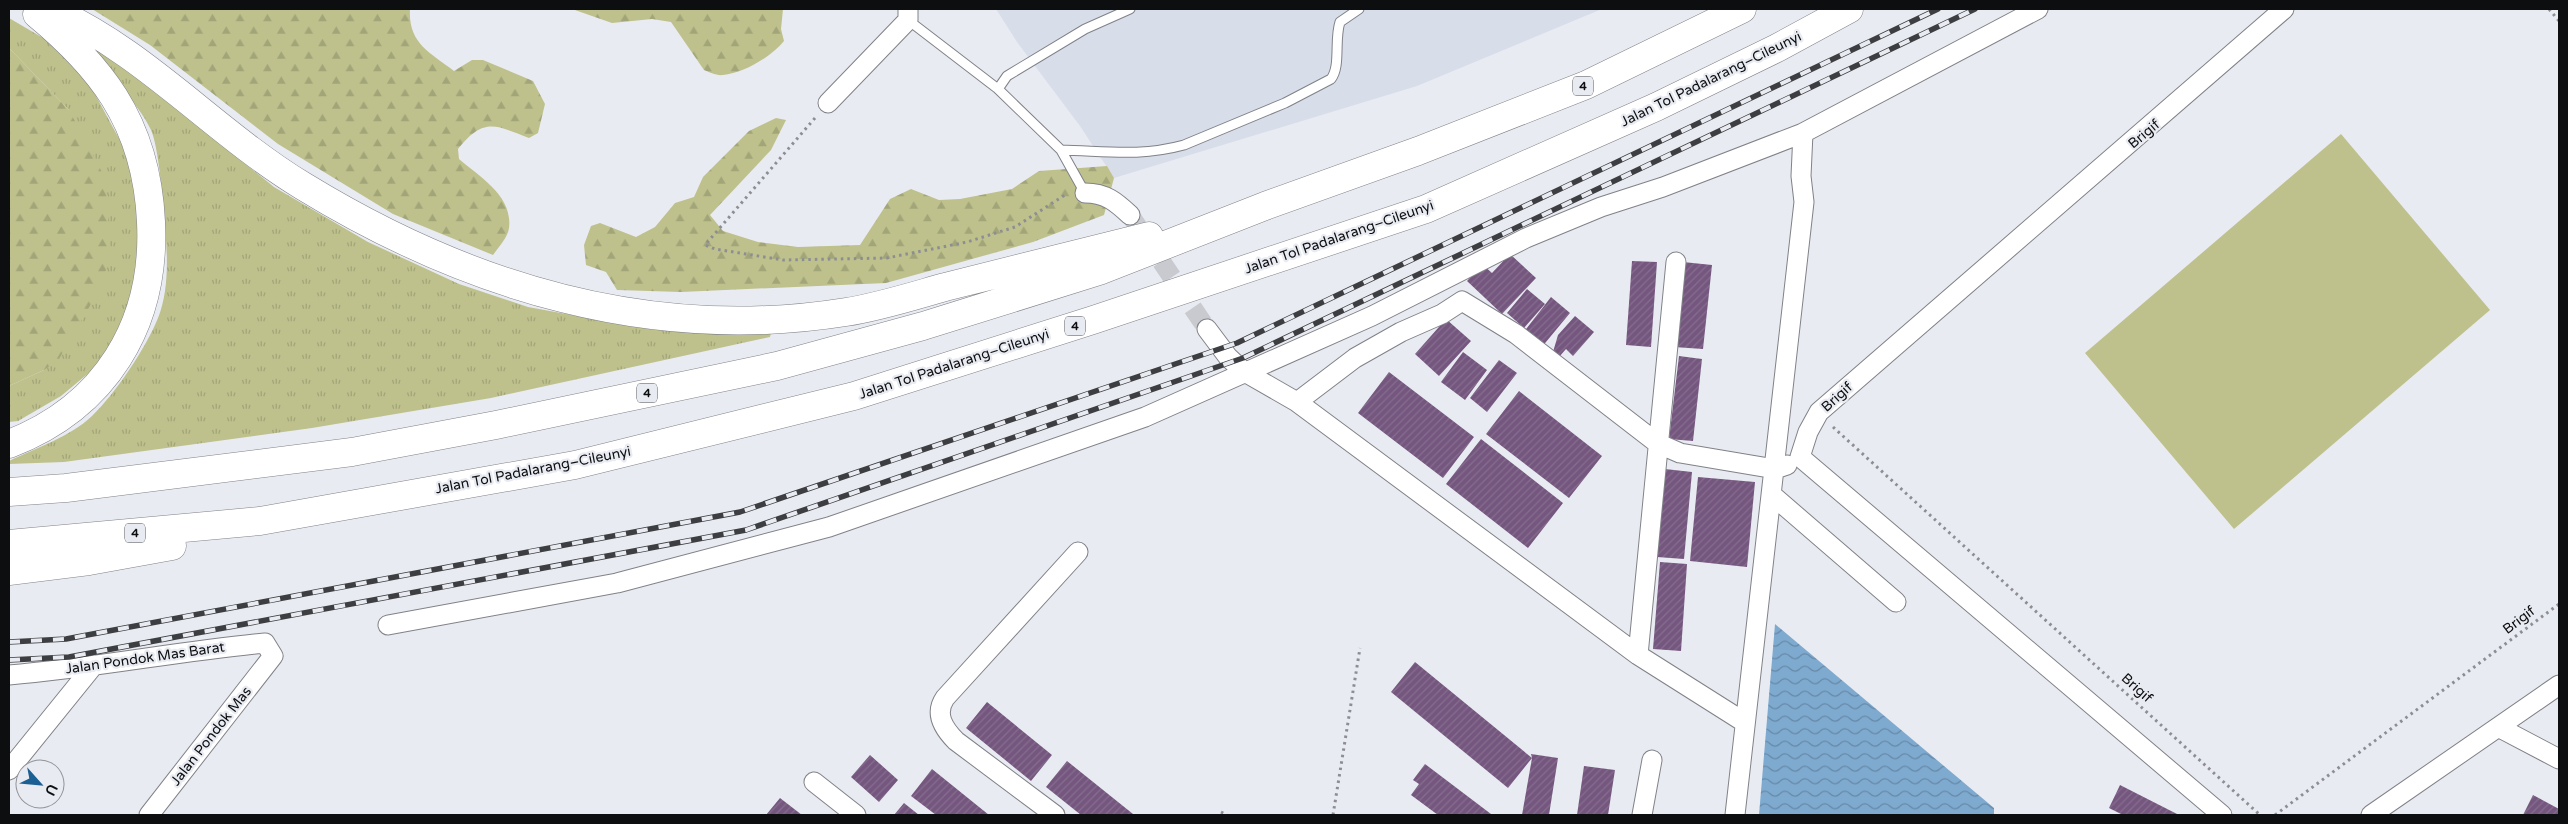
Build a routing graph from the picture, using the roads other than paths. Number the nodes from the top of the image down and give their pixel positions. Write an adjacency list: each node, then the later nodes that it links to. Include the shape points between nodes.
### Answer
1 (31, 9): 21 (highway, via 69,40 114,98 133,134 145,167 152,242 145,297 139,316 121,355 106,377 53,424)
2 (48, 9): 15 (highway, via 82,23 121,48 180,92 250,152 358,219 496,279 541,294 647,315 728,321 781,320 849,312)
3 (1130, 9): 10 (lane, via 1085,29 1007,76)
4 (1359, 9): 13 (lane, via 1340,22 1335,74 1331,80 1285,103 1184,146 1167,150 1140,154)
5 (1742, 9): 15 (highway, 4, via 1586,85 1418,151)
6 (1849, 9): 27 (highway, Jalan Tol Padalarang–Cileunyi / 4, via 1656,108 1426,209 1093,320 854,396 575,465)
7 (2038, 9): 12 (street)
8 (2277, 11): 23 (street, via 1819,412)
9 (908, 14): 10 (lane); 11 (street)
10 (998, 89): 13 (lane)
11 (828, 103)
12 (1803, 133): 19 (street, via 1526,238 1372,316); 24 (street, via 1801,176 1804,202)
13 (1061, 150): 14 (lane)
14 (1086, 193): 16 (street, via 1110,198)
15 (1265, 206): 25 (highway, 4, via 1099,271 923,326 777,366 352,452 94,485)
16 (1130, 215)
17 (1676, 262): 22 (street)
18 (1206, 329): 19 (street)
19 (1243, 371): 20 (street); 32 (street, via 1145,417 829,527 617,583)
20 (1297, 402): 22 (street, via 1354,358 1462,301 1516,334); 33 (street)
21 (9, 444)
22 (1657, 444): 24 (street, via 1680,453); 33 (street)
23 (1800, 456): 24 (street); 49 (street)
24 (1775, 469): 26 (street)
25 (9, 492)
26 (1772, 496): 31 (street); 38 (street)
27 (260, 521): 28 (highway, Jalan Tol Padalarang–Cileunyi / 4); 30 (highway, via 172,546)
28 (9, 544)
29 (1078, 552): 46 (street, via 945,698 940,716 944,729 956,741)
30 (9, 571)
31 (1896, 602)
32 (388, 625)
33 (1638, 655): 38 (street)
34 (273, 656): 35 (street, Jalan Pondok Mas Barat, via 265,643); 44 (street, Jalan Pondok Mas)
35 (94, 665): 36 (street, Jalan Pondok Mas Barat); 42 (street)
36 (9, 675)
37 (2559, 685): 39 (street)
38 (1744, 722): 48 (street)
39 (2500, 728): 40 (street); 50 (street)
40 (2559, 759)
41 (1652, 760): 47 (street)
42 (9, 770)
43 (814, 782): 45 (street)
44 (149, 815)
45 (856, 815)
46 (1055, 815)
47 (1642, 815)
48 (1734, 815)
49 (2222, 815)
50 (2371, 815)

